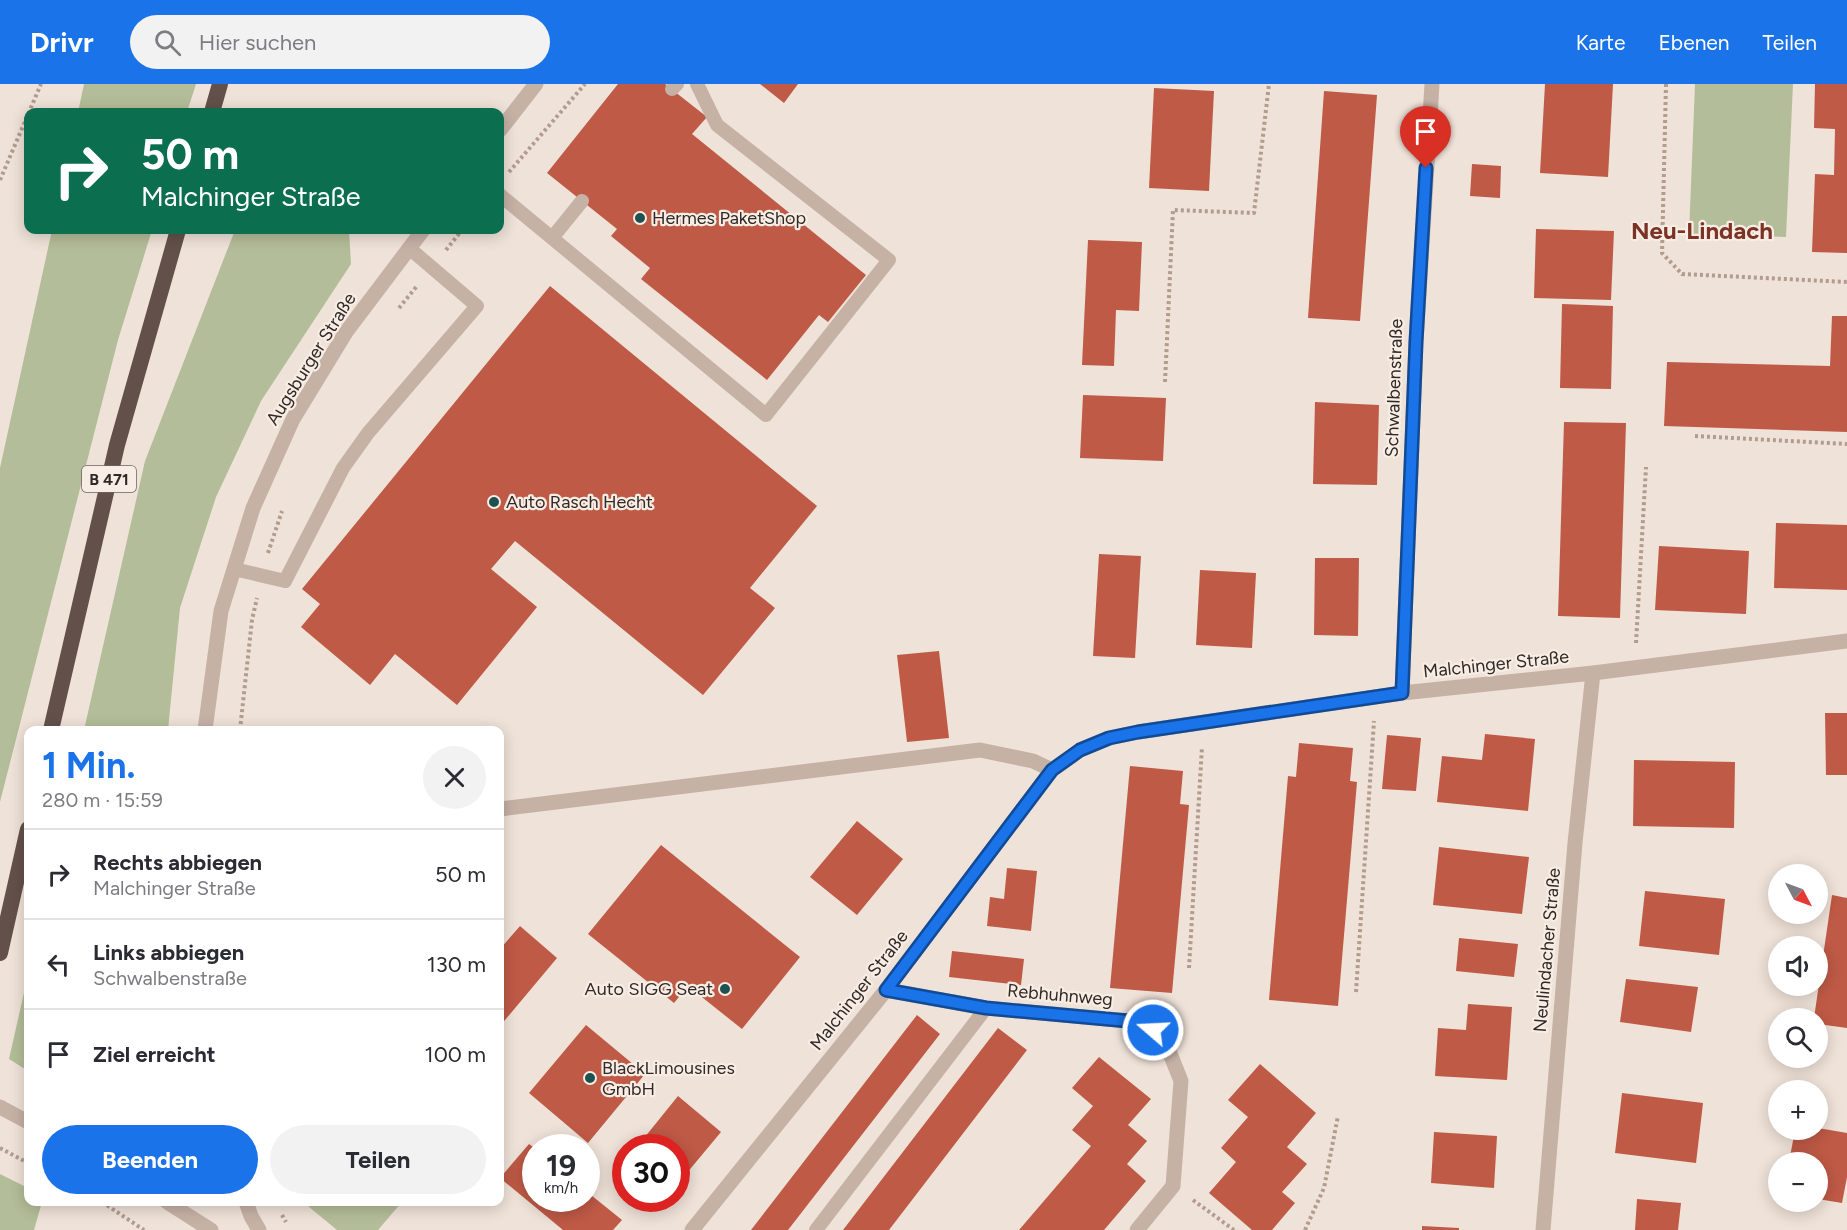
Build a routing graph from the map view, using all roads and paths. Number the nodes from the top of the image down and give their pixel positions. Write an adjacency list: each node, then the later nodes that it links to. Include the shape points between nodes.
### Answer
1 (41, 84): 9 (path)
2 (220, 84): 10 (highway)
3 (536, 84): 12 (street)
4 (585, 84): 13 (path)
5 (697, 84): 19 (lane, via 717,125 889,260 766,415)
6 (1269, 84): 22 (path, via 1254,213 1173,210)
7 (1432, 84): 30 (street, Schwalbenstraße, via 1416,342)
8 (1666, 84): 21 (path, via 1662,253 1682,274)
9 (31, 108)
10 (213, 108)
11 (24, 124): 14 (path)
12 (504, 125)
13 (507, 174)
14 (0, 180)
15 (504, 198): 19 (lane)
16 (582, 201): 19 (lane)
17 (177, 234): 33 (highway, B 471, via 117,445)
18 (420, 234): 20 (street, Augsburger Straße)
19 (552, 238)
20 (409, 248): 26 (street, Augsburger Straße, via 346,332 293,419 253,508); 26 (lane, via 477,306 368,433 344,468 285,581)
21 (1847, 282)
22 (1165, 382)
23 (1695, 436): 24 (path)
24 (1847, 444)
25 (1646, 467): 28 (path)
26 (234, 569): 34 (street, Augsburger Straße, via 221,611)
27 (1847, 641): 28 (street, Malchinger Straße)
28 (1635, 668): 29 (street, Malchinger Straße)
29 (1593, 673): 30 (street, Malchinger Straße); 60 (street, Neulindacher Straße)
30 (1402, 693): 31 (street, Malchinger Straße)
31 (1376, 697): 32 (street, Malchinger Straße); 41 (path)
32 (1203, 723): 35 (street, Malchinger Straße, via 1109,738 1080,750); 39 (path)
33 (52, 726)
34 (206, 726)
35 (1052, 770): 36 (street, via 1033,761 980,750); 40 (street, Malchinger Straße)
36 (504, 808)
37 (24, 847): 38 (highway)
38 (0, 953)
39 (1189, 968)
40 (886, 990): 42 (street, Rebhuhnweg); 55 (street, Malchinger Straße)
41 (1356, 992)
42 (986, 1008): 48 (street, Rebhuhnweg, via 1128,1021 1153,1030 1167,1046 1181,1081); 56 (lane)
43 (0, 1107): 45 (street)
44 (1338, 1116): 59 (path, via 1324,1188)
45 (24, 1120)
46 (0, 1148): 47 (path)
47 (24, 1161)
48 (1173, 1186): 57 (street); 58 (path)
49 (108, 1206): 52 (path)
50 (173, 1206): 53 (street)
51 (248, 1206): 54 (street)
52 (144, 1230)
53 (211, 1230)
54 (259, 1230)
55 (692, 1230)
56 (816, 1230)
57 (1137, 1230)
58 (1234, 1230)
59 (1305, 1230)
60 (1543, 1230)

